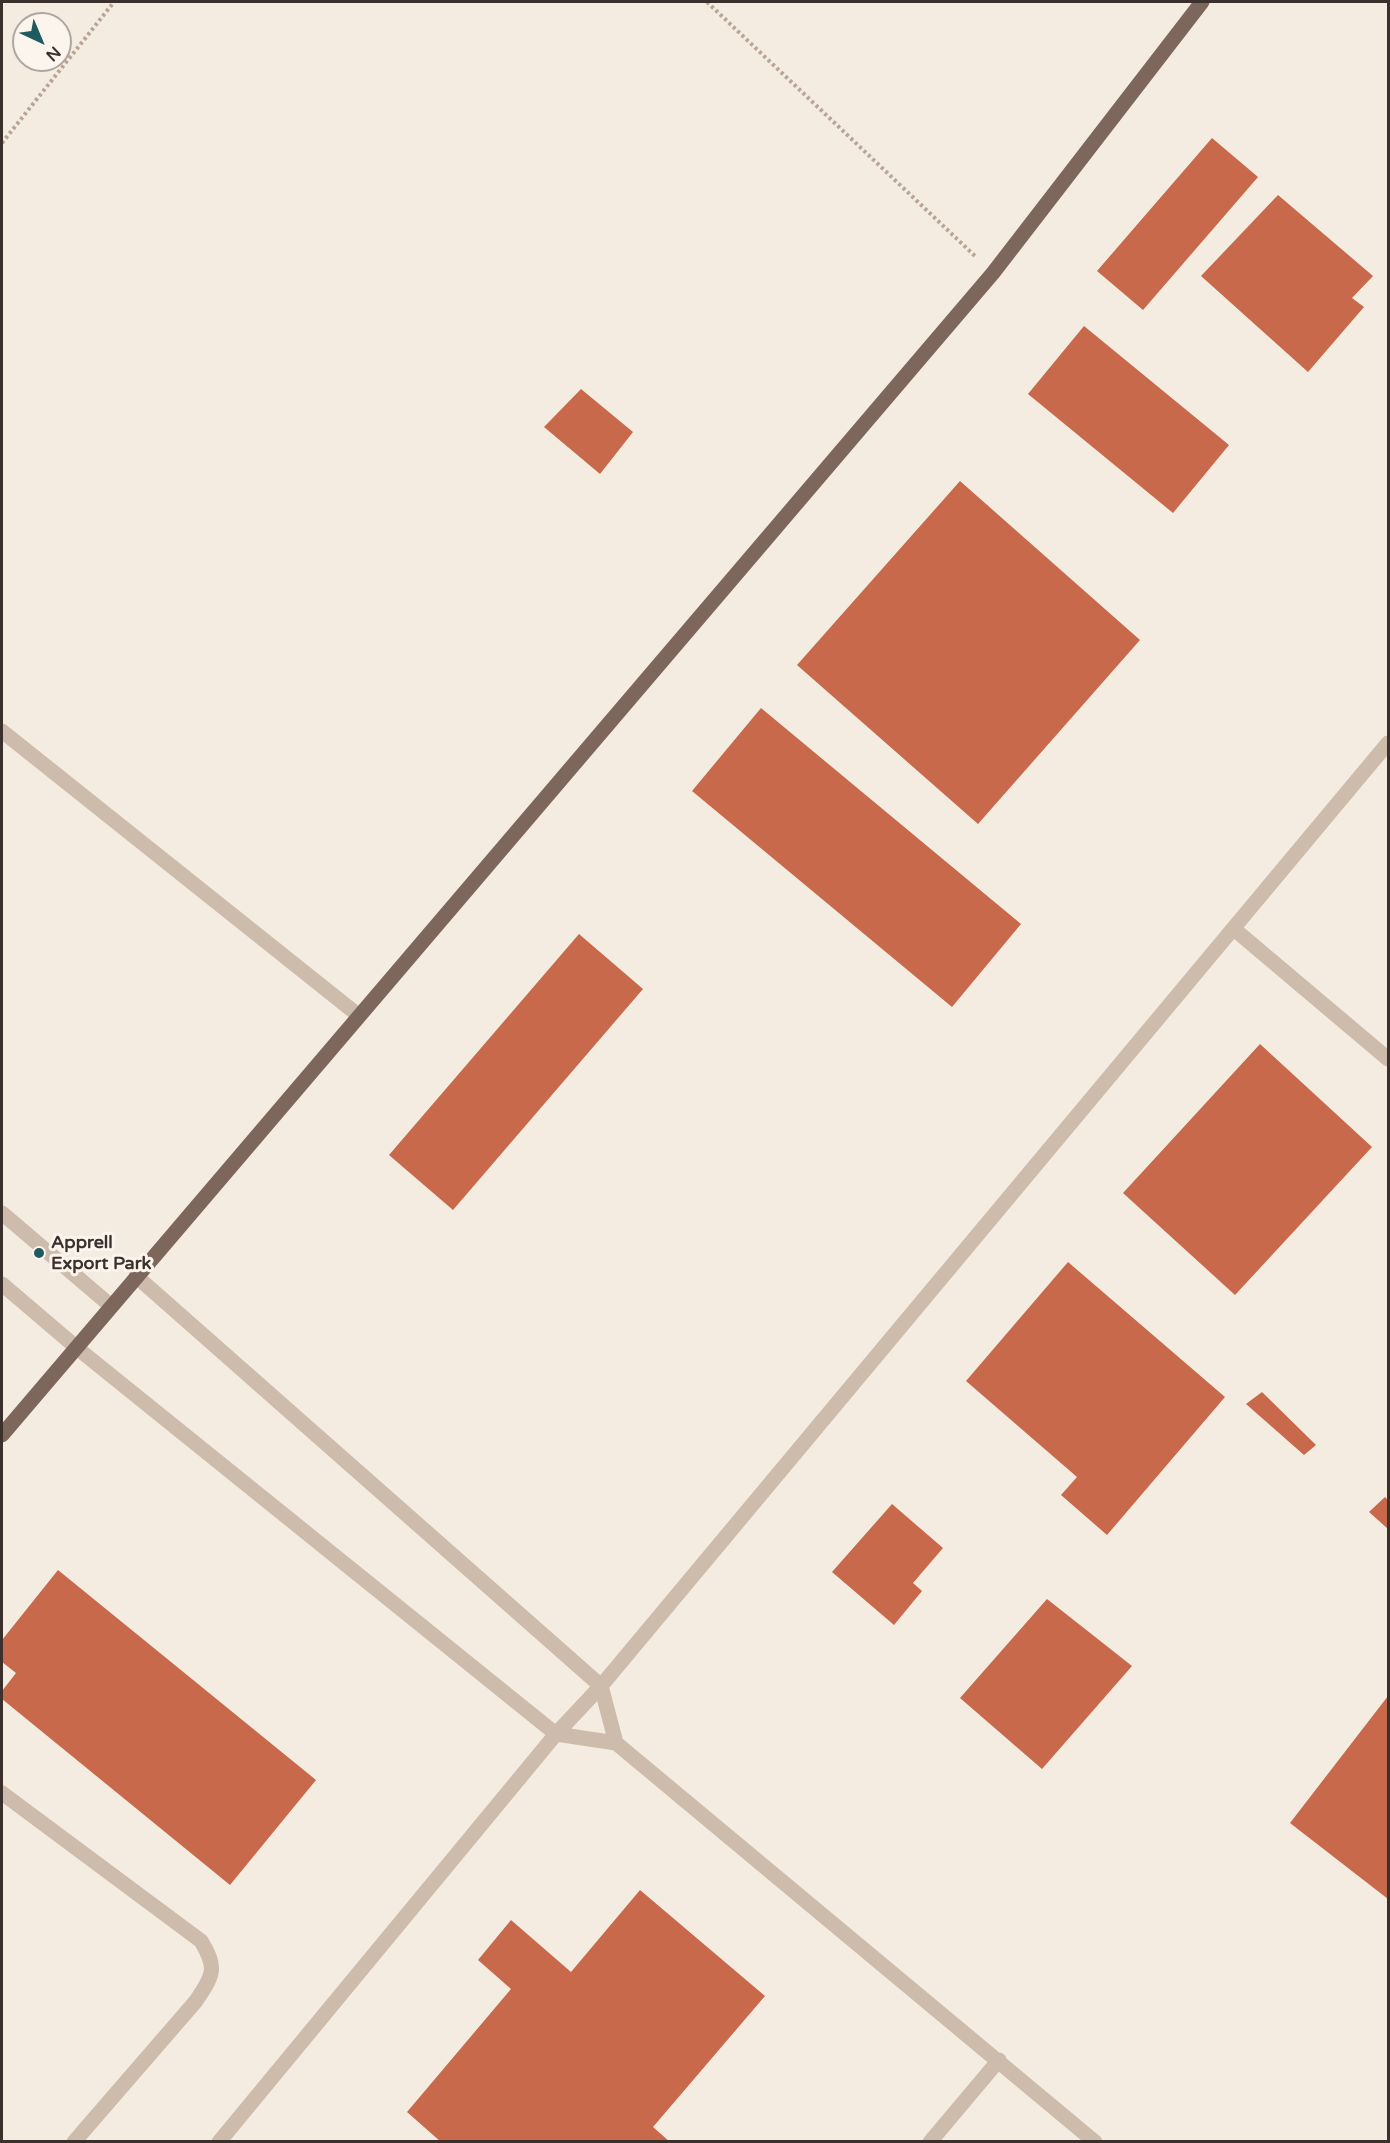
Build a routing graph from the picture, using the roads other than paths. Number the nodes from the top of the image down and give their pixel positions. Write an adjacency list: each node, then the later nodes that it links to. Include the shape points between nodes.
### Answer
1 (1202, 2): 5 (main road, via 993,273)
2 (2, 731): 5 (street)
3 (1389, 743): 4 (street)
4 (1234, 928): 6 (street); 13 (street)
5 (358, 1015): 8 (main road)
6 (1389, 1059)
7 (2, 1213): 10 (street)
8 (136, 1276): 10 (main road); 13 (street)
9 (2, 1284): 11 (street)
10 (111, 1306): 11 (main road)
11 (77, 1347): 12 (main road); 14 (street)
12 (2, 1435)
13 (600, 1686): 14 (street); 15 (street)
14 (556, 1734): 15 (street); 19 (street)
15 (616, 1743): 17 (street)
16 (2, 1793): 18 (street, via 201,1941 211,1957 212,1977 196,2001)
17 (999, 2060): 20 (street); 21 (street)
18 (74, 2142)
19 (219, 2142)
20 (930, 2142)
21 (1095, 2142)

